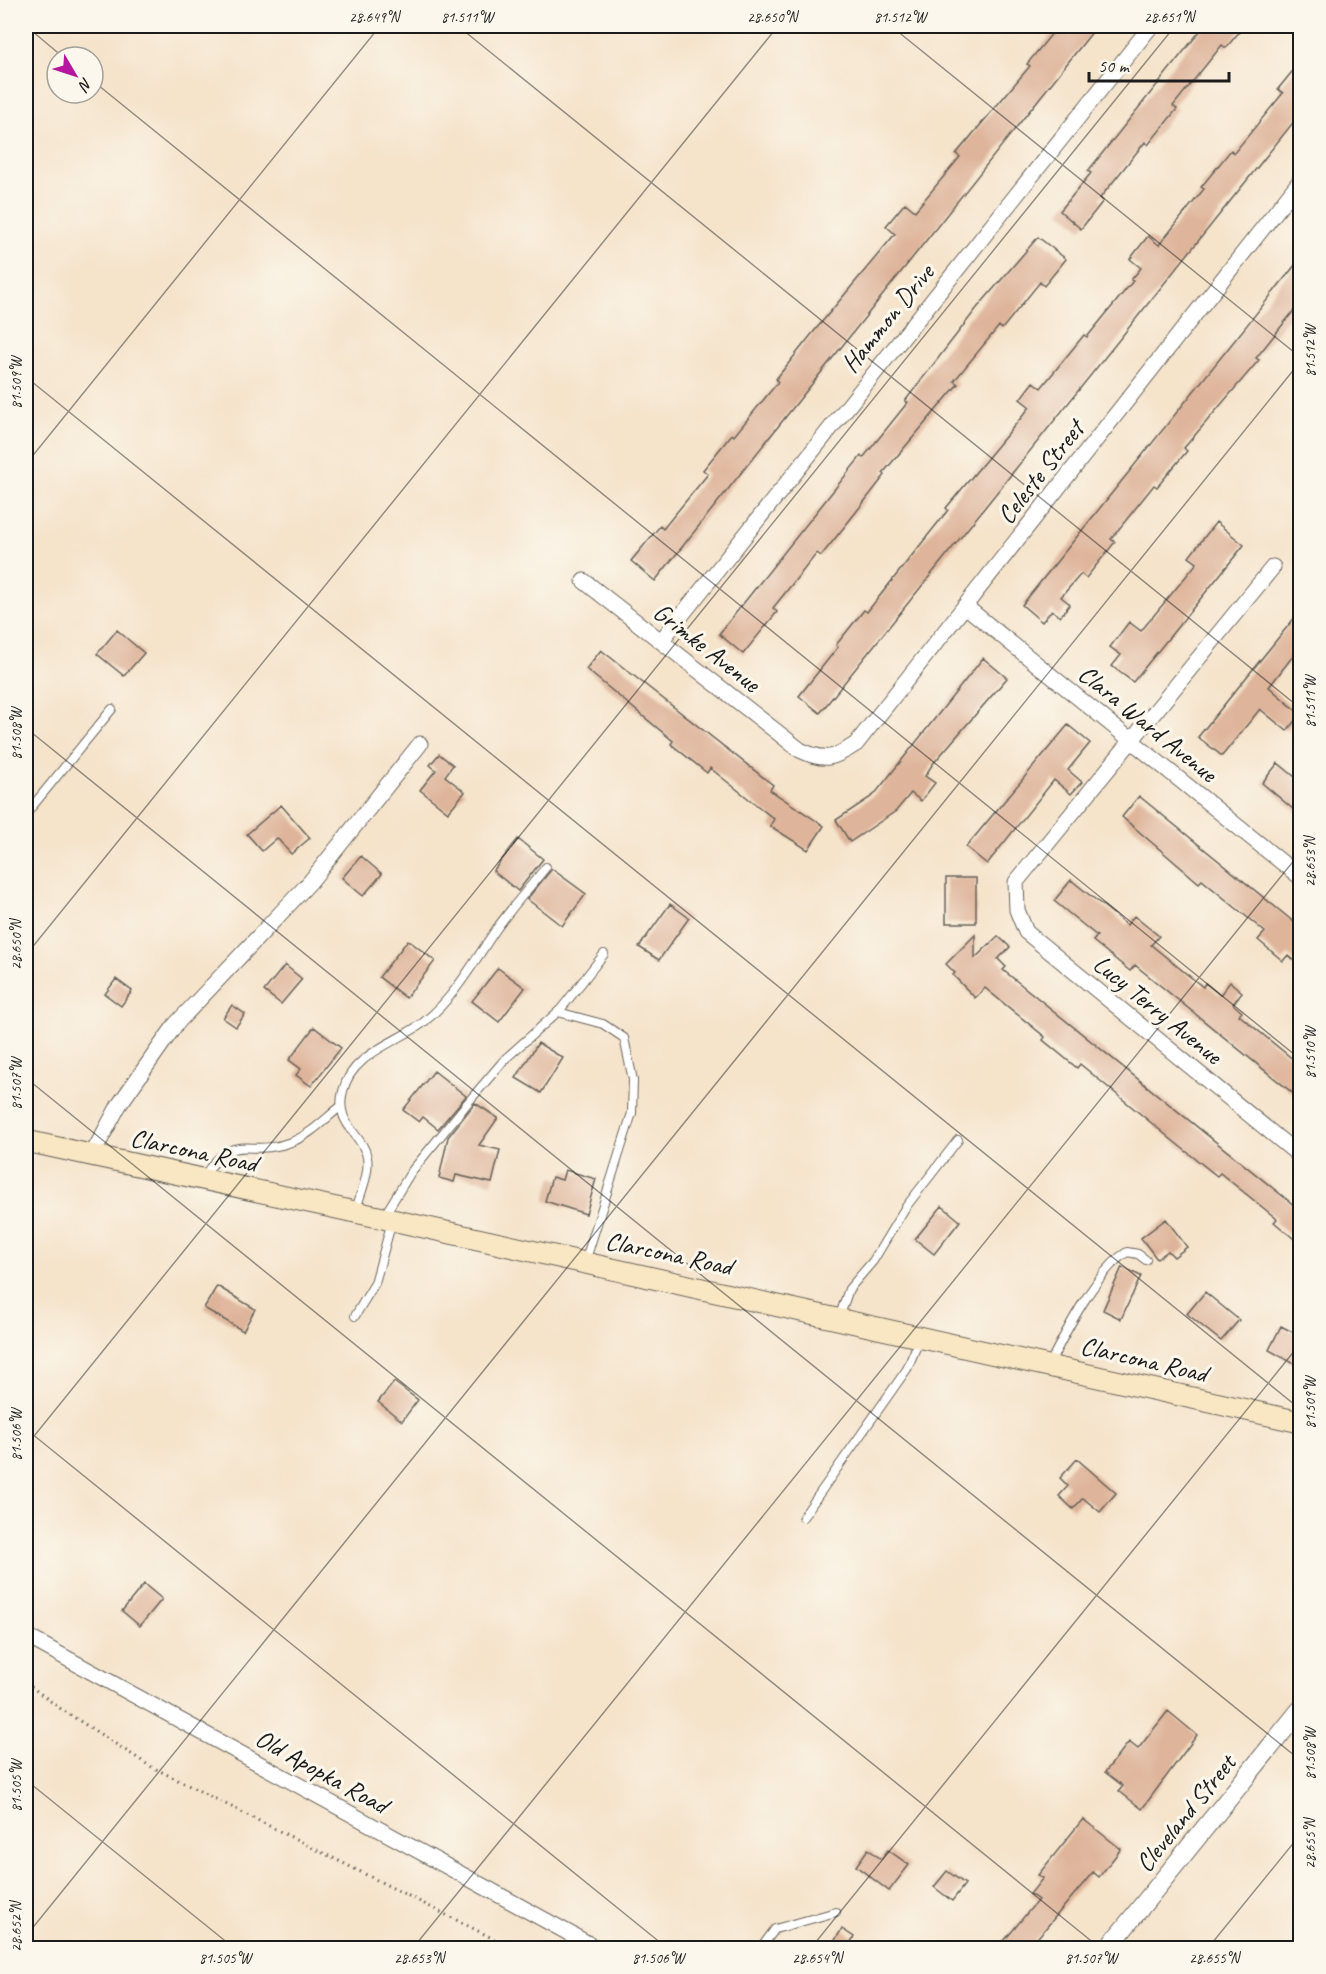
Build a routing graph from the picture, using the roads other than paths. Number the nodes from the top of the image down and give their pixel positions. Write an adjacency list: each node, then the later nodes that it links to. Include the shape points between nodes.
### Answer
1 (1151, 26): 6 (street, Hammon Drive)
2 (1300, 181): 5 (street, Celeste Street)
3 (1273, 567): 8 (street)
4 (584, 581): 6 (street, Grimke Avenue)
5 (965, 606): 8 (street, Clara Ward Avenue); 10 (street, Celeste Street, via 856,744 837,756 818,759)
6 (661, 641): 10 (street, Grimke Avenue)
7 (112, 709): 11 (lane)
8 (1131, 740): 13 (street, Clara Ward Avenue); 20 (street, Lucy Terry Avenue, via 1016,882 1017,910 1026,932)
9 (420, 744): 19 (street, via 310,882 176,1024 119,1105)
10 (800, 750)
11 (26, 814)
12 (546, 867): 16 (lane, via 442,1005 399,1039 364,1058 343,1089)
13 (1300, 877)
14 (604, 954): 15 (lane)
15 (558, 1012): 23 (lane, via 505,1059 411,1172); 25 (lane, via 603,1024 624,1038 633,1080 632,1113)
16 (340, 1107): 21 (lane, via 290,1143 270,1149 224,1150); 22 (lane, via 367,1155)
17 (958, 1140): 27 (lane, via 849,1289)
18 (26, 1141): 19 (main road, Clarcona Road)
19 (92, 1155): 21 (main road, Clarcona Road)
20 (1300, 1156)
21 (202, 1179): 22 (main road, Clarcona Road)
22 (356, 1212): 23 (main road, Clarcona Road)
23 (388, 1219): 25 (main road, Clarcona Road); 26 (lane, via 375,1283)
24 (1146, 1260): 29 (lane, via 1127,1251 1112,1264 1088,1296)
25 (585, 1262): 27 (main road, Clarcona Road)
26 (355, 1316)
27 (839, 1318): 28 (main road, Clarcona Road)
28 (921, 1337): 29 (main road, Clarcona Road); 31 (lane, via 907,1369)
29 (1049, 1366): 30 (main road, Clarcona Road)
30 (1300, 1422)
31 (803, 1517)
32 (26, 1636): 35 (street, Old Apopka Road)
33 (1300, 1710): 37 (street, Cleveland Street)
34 (836, 1912): 36 (lane, via 775,1929)
35 (596, 1948)
36 (761, 1948)
37 (1108, 1948)

